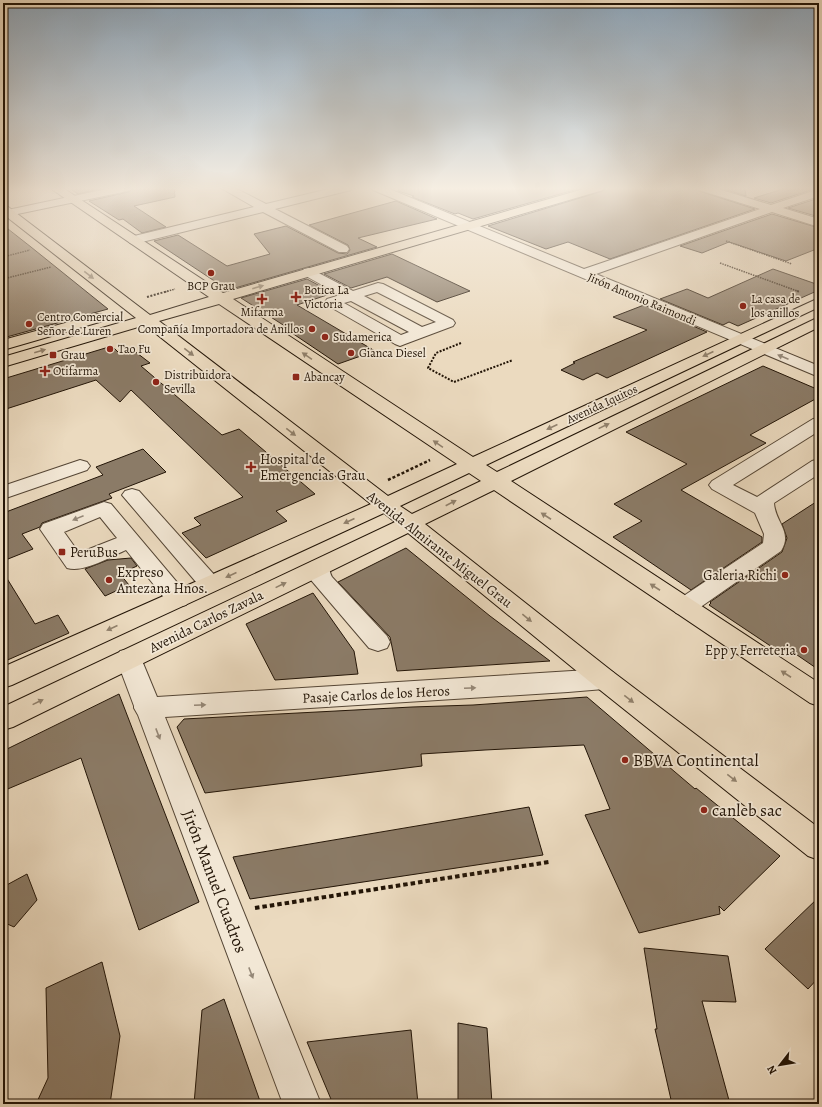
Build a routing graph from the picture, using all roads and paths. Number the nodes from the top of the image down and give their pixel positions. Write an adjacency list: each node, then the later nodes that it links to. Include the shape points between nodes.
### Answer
1 (43, 240): 11 (main road, Avenida Almirante Miguel Grau)
2 (134, 240): 19 (main road)
3 (325, 240): 9 (street)
4 (408, 240): 14 (main road)
5 (510, 240): 15 (street, Jirón Antonio Raimondi)
6 (684, 240): 15 (street)
7 (722, 240): 13 (path)
8 (358, 245): 9 (main road)
9 (343, 249): 10 (main road)
10 (329, 253)
11 (72, 262): 16 (path); 22 (main road, Avenida Almirante Miguel Grau, one-way to 22)
12 (720, 263): 21 (path)
13 (792, 264)
14 (309, 272): 19 (main road, one-way to 14); 20 (street)
15 (584, 274): 25 (street, Jirón Antonio Raimondi)
16 (3, 279)
17 (176, 289): 22 (path)
18 (191, 292): 19 (main road)
19 (213, 293): 22 (main road); 36 (main road, one-way to 19)
20 (352, 296): 24 (street); 24 (street, via 332,302 400,341); 24 (street, via 378,287 448,323)
21 (812, 298): 25 (main road, Avenida Iquitos)
22 (144, 309): 27 (main road, via 113,314); 30 (main road, one-way to 22); 41 (main road, Avenida Almirante Miguel Grau, one-way to 41)
23 (819, 320): 28 (main road, Avenida Iquitos)
24 (421, 333)
25 (739, 339): 28 (street, Jirón Antonio Raimondi); 36 (main road, Avenida Iquitos, one-way to 36)
26 (461, 343): 29 (path, via 436,353 428,368 454,382)
27 (3, 345)
28 (762, 348): 31 (street, Jirón Antonio Raimondi, one-way to 28); 38 (main road, Avenida Iquitos, one-way to 28)
29 (513, 360)
30 (3, 362)
31 (819, 372)
32 (819, 423): 42 (street, via 719,485)
33 (435, 458): 37 (path)
34 (819, 465): 42 (street, via 764,502)
35 (80, 466): 39 (street)
36 (465, 468): 38 (main road); 41 (main road, Avenida Iquitos)
37 (383, 482)
38 (488, 484): 43 (main road, Avenida Iquitos, one-way to 38); 48 (main road, one-way to 38)
39 (3, 493)
40 (132, 495): 46 (street)
41 (389, 503): 43 (main road, Avenida Almirante Miguel Grau); 46 (main road, one-way to 46)
42 (764, 509): 48 (street, via 775,534 773,546)
43 (414, 522): 45 (main road, Avenida Carlos Zavala); 53 (main road, Avenida Almirante Miguel Grau, one-way to 53)
44 (130, 540): 47 (street)
45 (319, 567): 49 (main road, Avenida Carlos Zavala, one-way to 45); 50 (street, via 319,575 324,582)
46 (210, 584): 47 (main road)
47 (178, 598): 49 (main road); 52 (main road, one-way to 52)
48 (684, 607): 54 (main road, one-way to 48)
49 (198, 625): 51 (main road, Avenida Carlos Zavala)
50 (378, 642)
51 (129, 658): 55 (street, Jirón Manuel Cuadros); 56 (main road, Avenida Carlos Zavala, one-way to 51)
52 (3, 678)
53 (604, 679): 55 (street, Pasaje Carlos de los Heros, one-way to 53); 57 (main road, Avenida Almirante Miguel Grau, one-way to 57)
54 (819, 696)
55 (147, 708): 59 (street, Jirón Manuel Cuadros, one-way to 59)
56 (3, 719)
57 (819, 846)
58 (549, 862): 59 (path)
59 (227, 912): 60 (street, Jirón Manuel Cuadros, one-way to 60)
60 (302, 1104)

